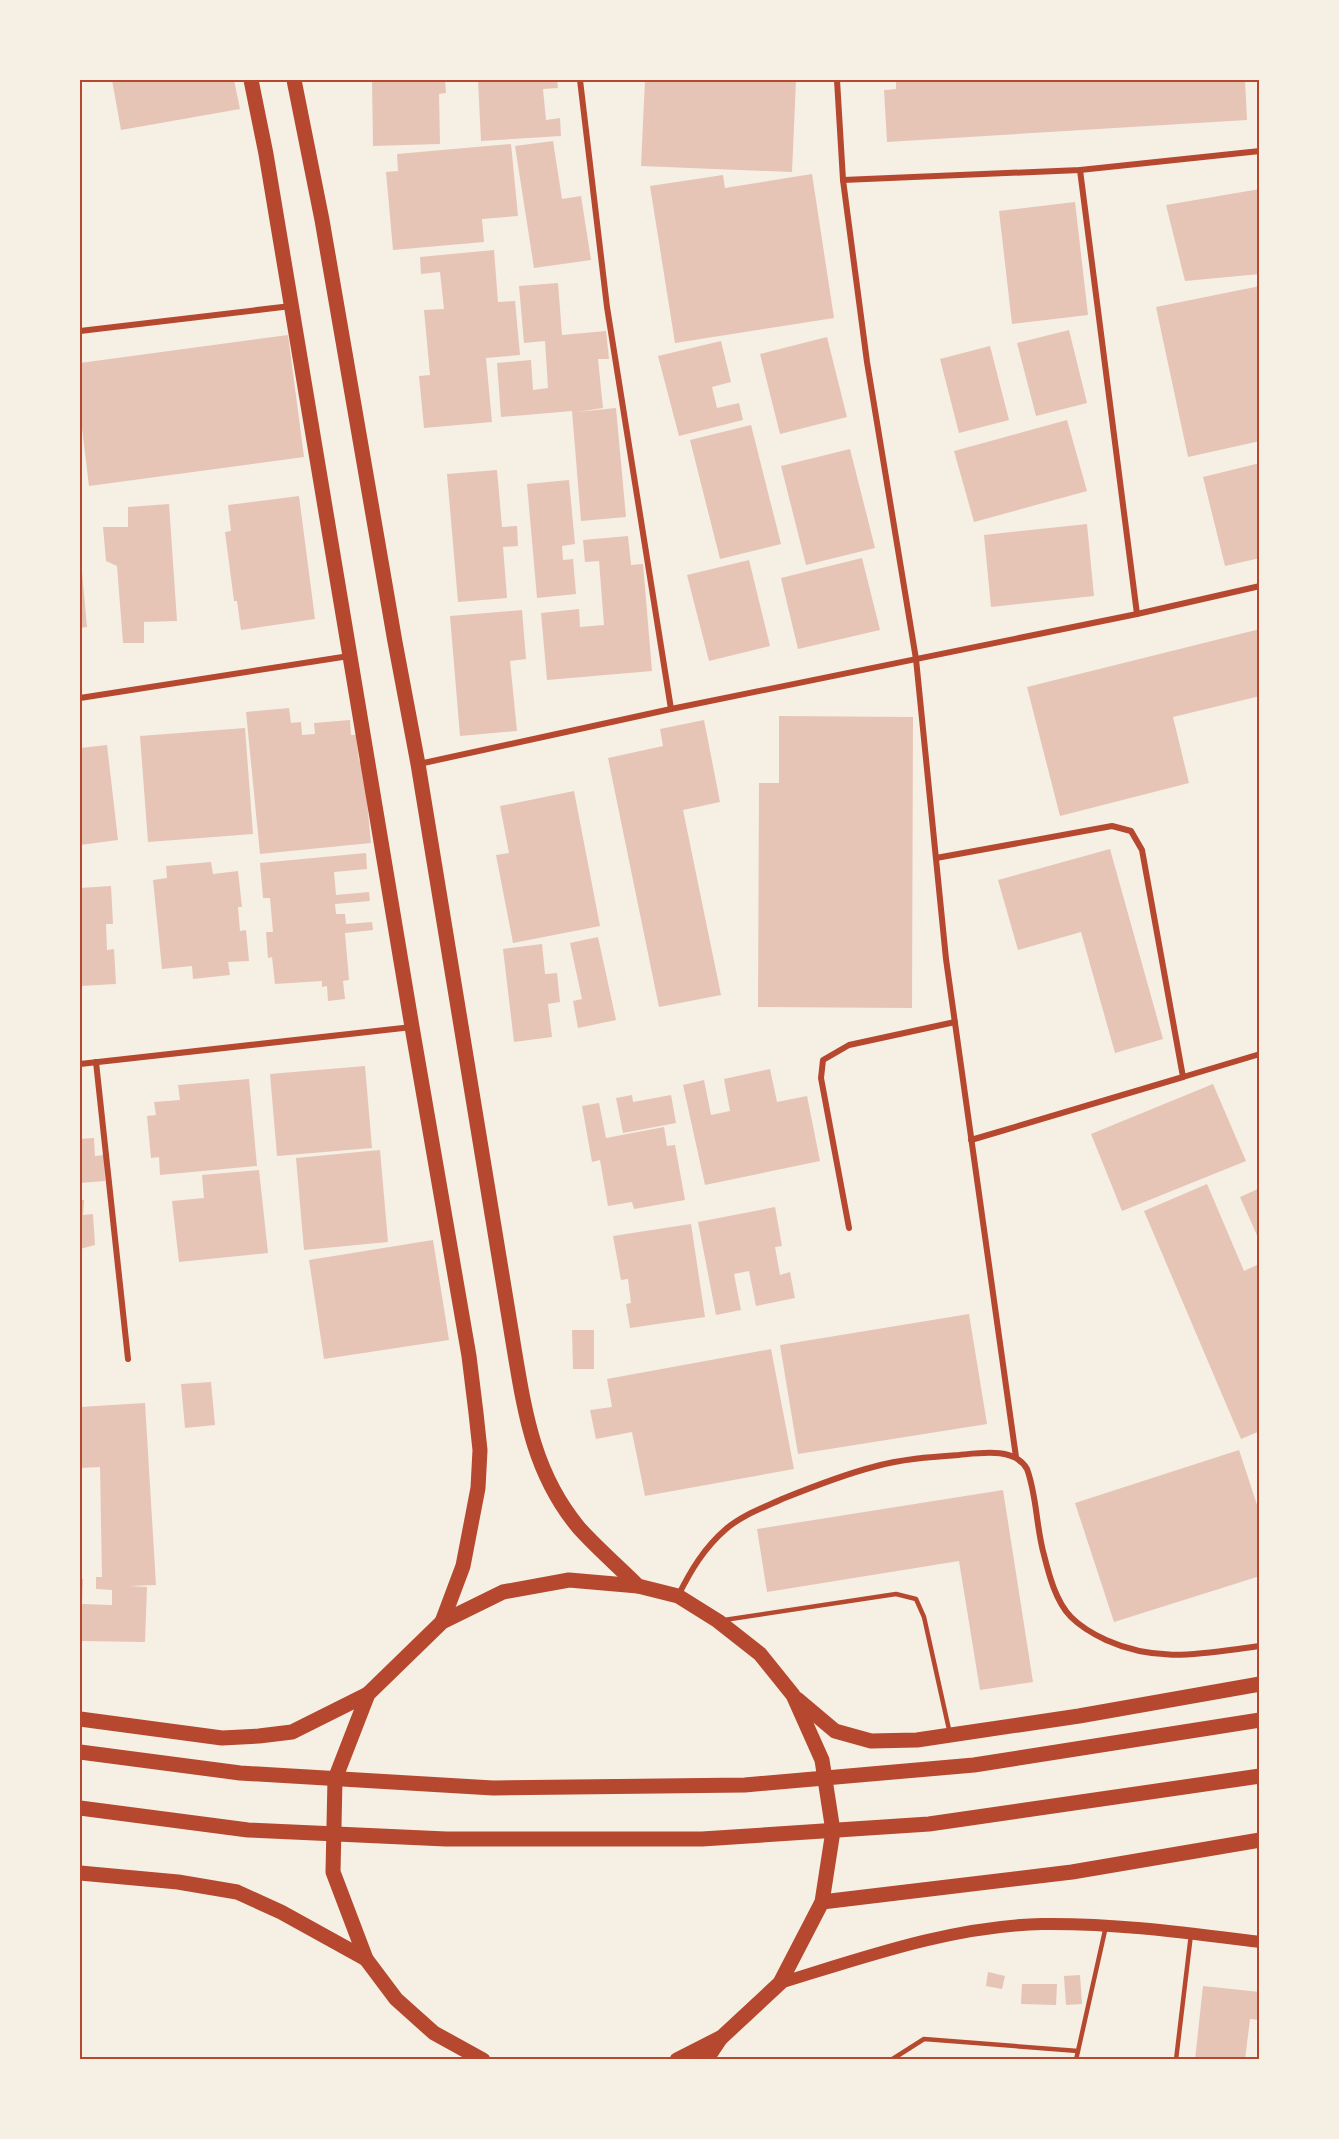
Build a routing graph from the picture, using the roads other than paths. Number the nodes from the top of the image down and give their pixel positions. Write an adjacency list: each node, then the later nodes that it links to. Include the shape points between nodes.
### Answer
1 (251, 80): 8 (main road)
2 (294, 80): 16 (main road)
3 (580, 80): 15 (street, via 607,307)
4 (837, 80): 7 (street)
5 (1260, 151): 6 (street)
6 (1080, 170): 7 (street); 11 (street)
7 (843, 180): 13 (street, via 867,362)
8 (292, 306): 9 (street); 12 (main road)
9 (80, 331)
10 (1260, 586): 11 (street)
11 (1137, 614): 13 (street)
12 (350, 656): 14 (street); 19 (main road)
13 (916, 658): 15 (street); 17 (street)
14 (80, 698)
15 (670, 709): 16 (street)
16 (418, 764): 28 (main road, via 530,1433 558,1499 580,1528)
17 (936, 858): 18 (street); 23 (street, via 1112,826 1131,831 1142,850)
18 (955, 1022): 24 (street); 25 (street, via 849,1045 824,1060 821,1078)
19 (411, 1027): 21 (street); 31 (main road, via 469,1356 480,1450 478,1488 465,1556)
20 (1260, 1054): 23 (street)
21 (96, 1062): 22 (street); 26 (street)
22 (80, 1064)
23 (1183, 1077): 24 (street)
24 (971, 1140): 27 (street)
25 (849, 1228)
26 (128, 1359)
27 (1016, 1457): 29 (street, via 976,1453 918,1458 874,1466 810,1488 753,1512 726,1529 691,1568); 32 (street, via 1024,1463 1029,1476 1043,1553 1058,1596 1071,1617 1091,1633 1146,1654 1182,1656)
28 (638, 1586): 29 (main road); 31 (main road, via 568,1580 503,1592)
29 (678, 1596): 30 (main road)
30 (718, 1621): 35 (main road, via 760,1654); 38 (lane, via 896,1594 916,1599 924,1617)
31 (442, 1622): 34 (main road)
32 (1260, 1646)
33 (1260, 1684): 38 (main road)
34 (368, 1694): 36 (main road, via 292,1732 259,1736 222,1738); 48 (main road, via 335,1779 333,1872)
35 (793, 1695): 38 (main road, via 835,1731 871,1741); 44 (main road, via 822,1760 833,1832)
36 (80, 1719)
37 (1260, 1720): 39 (main road, via 974,1765 746,1785 493,1788 240,1773)
38 (950, 1735)
39 (80, 1752)
40 (1260, 1776): 41 (main road, via 929,1824 702,1839 446,1839 248,1830)
41 (80, 1808)
42 (1260, 1840): 44 (main road, via 1072,1872)
43 (80, 1873): 48 (main road, via 237,1892)
44 (822, 1902): 49 (main road)
45 (1106, 1926): 46 (main road); 49 (main road, via 1041,1924 954,1934); 51 (lane)
46 (1191, 1934): 47 (main road); 57 (lane)
47 (1260, 1942)
48 (366, 1959): 52 (main road, via 396,2000 434,2033)
49 (780, 1983): 50 (main road)
50 (722, 2037): 53 (main road); 54 (main road)
51 (1078, 2051): 55 (lane, via 924,2039); 56 (lane)
52 (480, 2059)
53 (677, 2060)
54 (706, 2060)
55 (891, 2060)
56 (1076, 2060)
57 (1176, 2060)

